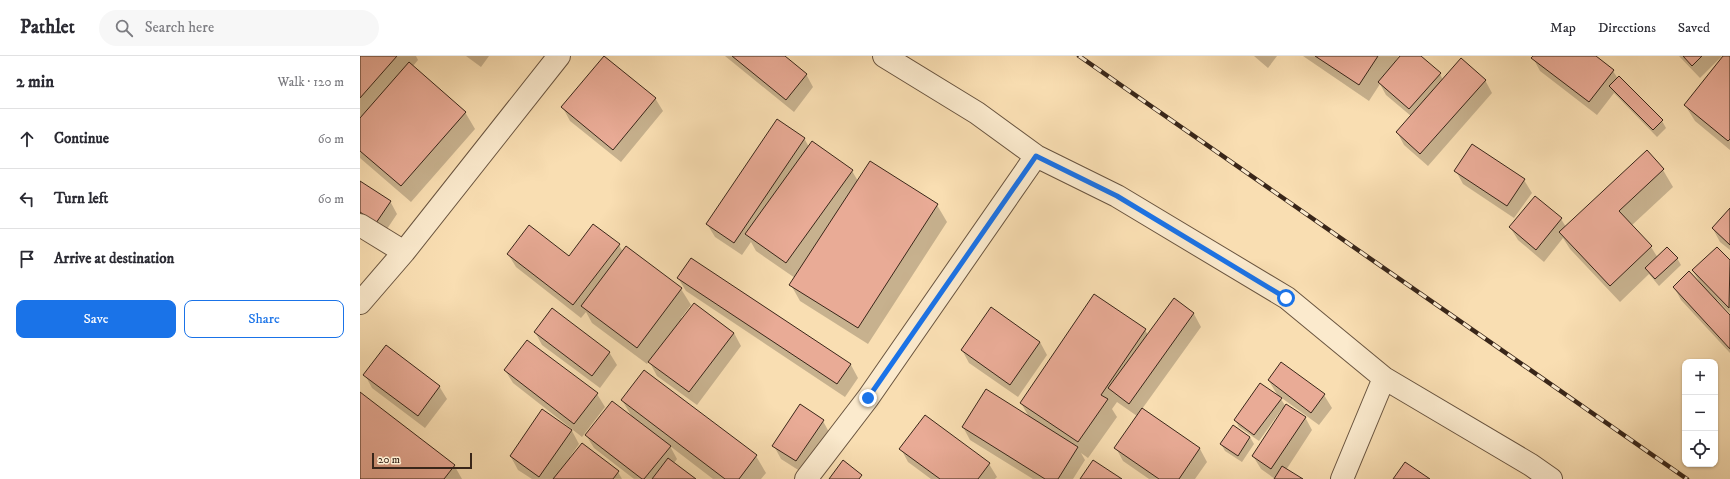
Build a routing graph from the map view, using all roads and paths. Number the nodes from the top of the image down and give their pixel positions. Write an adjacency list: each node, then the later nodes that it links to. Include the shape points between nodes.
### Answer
1 (559, 56): 5 (street)
2 (884, 56): 3 (street, via 977,113)
3 (1036, 156): 7 (street, via 1117,196 1286,298); 8 (street, via 868,398)
4 (360, 225): 5 (street)
5 (404, 252): 6 (street)
6 (360, 303)
7 (1384, 378): 9 (street); 10 (street)
8 (806, 479)
9 (1342, 479)
10 (1551, 479)

